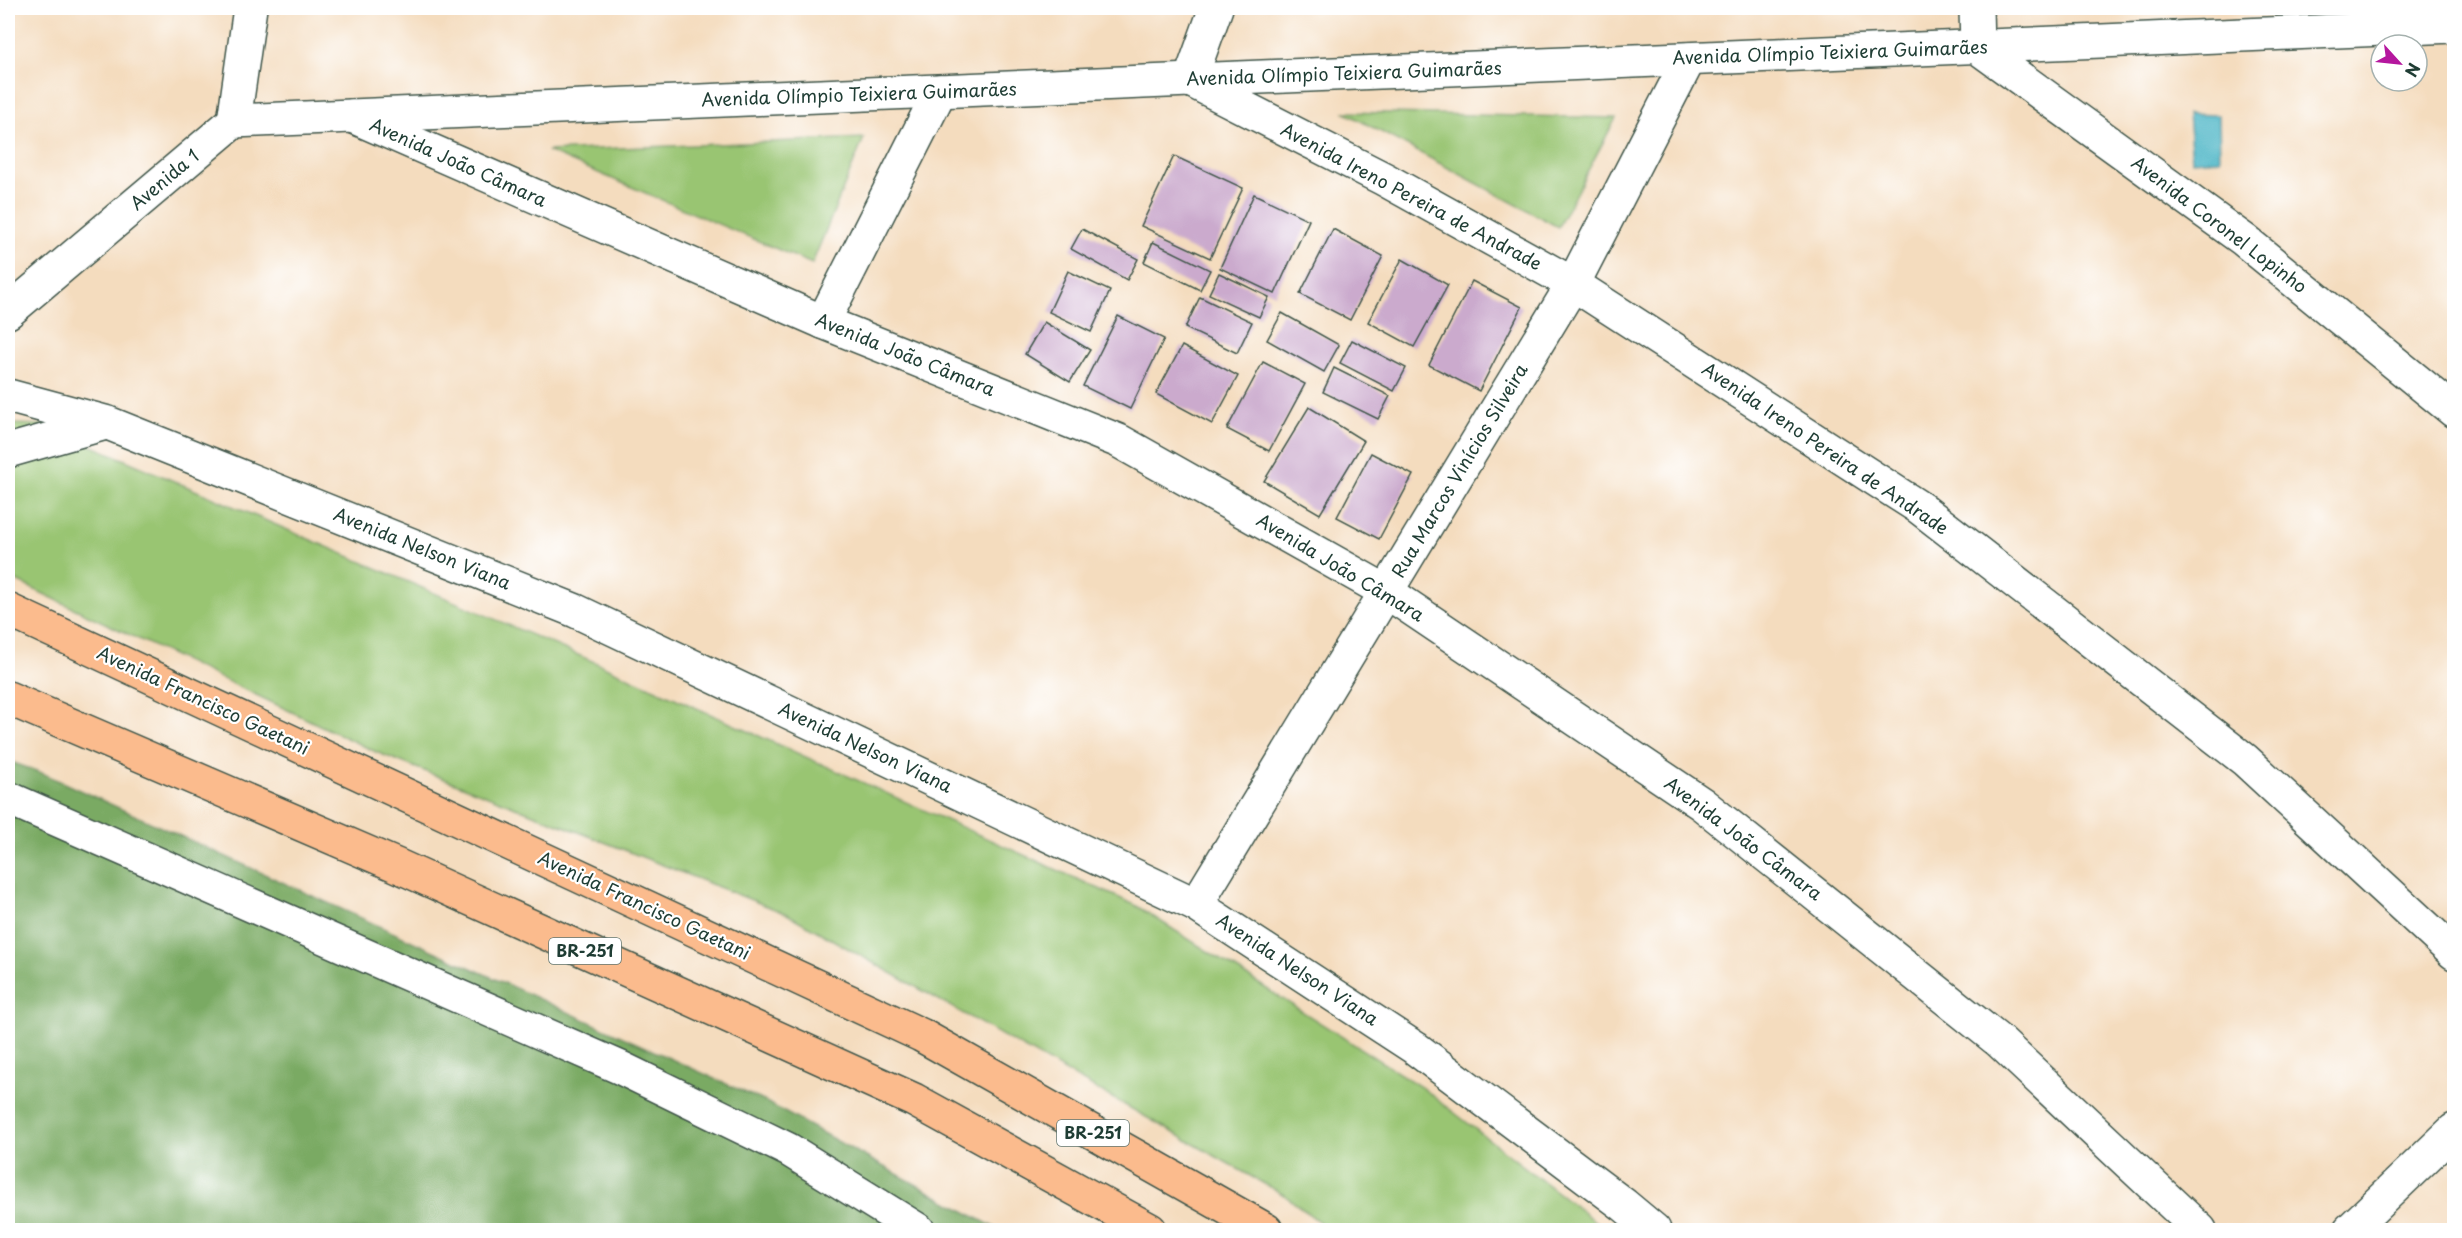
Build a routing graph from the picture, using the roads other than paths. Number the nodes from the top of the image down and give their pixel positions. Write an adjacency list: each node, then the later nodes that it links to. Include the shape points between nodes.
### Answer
1 (250, 8): 10 (street)
2 (1216, 8): 7 (street)
3 (1976, 8): 5 (street)
4 (2454, 26): 5 (street, Avenida Olímpio Teixiera Guimarães)
5 (1977, 47): 6 (street, Avenida Olímpio Teixiera Guimarães); 15 (street, Avenida Coronel Lopinho, via 2244,240)
6 (1689, 59): 7 (street, Avenida Olímpio Teixiera Guimarães); 11 (street, Rua Marcos Vinícios Silveira)
7 (1190, 80): 8 (street, Avenida Olímpio Teixiera Guimarães); 11 (street, Avenida Ireno Pereira de Andrade, via 1384,179)
8 (940, 91): 9 (street, Avenida Olímpio Teixiera Guimarães); 13 (street)
9 (352, 116): 10 (street, Avenida Olímpio Teixiera Guimarães); 13 (street, Avenida João Câmara)
10 (234, 121): 12 (street, Avenida 1)
11 (1573, 284): 18 (street, Rua Marcos Vinícios Silveira); 23 (street, Avenida Ireno Pereira de Andrade, via 1920,508 2246,760)
12 (8, 312)
13 (823, 322): 18 (street, Avenida João Câmara, via 1119,441)
14 (8, 396): 16 (street, Avenida Nelson Viana)
15 (2454, 411)
16 (108, 423): 17 (street); 22 (street, Avenida Nelson Viana, via 576,611)
17 (8, 451)
18 (1387, 592): 22 (street, Rua Marcos Vinícios Silveira); 29 (street, Avenida João Câmara, via 1702,804 2000,1041)
19 (8, 610): 27 (main road, Avenida Francisco Gaetani / BR-251, via 921,1035)
20 (8, 698): 26 (main road, BR-251, via 396,866 914,1100)
21 (8, 798): 25 (street, via 621,1068 789,1150)
22 (1196, 905): 28 (street, Avenida Nelson Viana, via 1415,1048)
23 (2454, 953)
24 (2454, 1130): 30 (street)
25 (918, 1230)
26 (1150, 1230)
27 (1266, 1230)
28 (1654, 1230)
29 (2200, 1230)
30 (2350, 1230)

